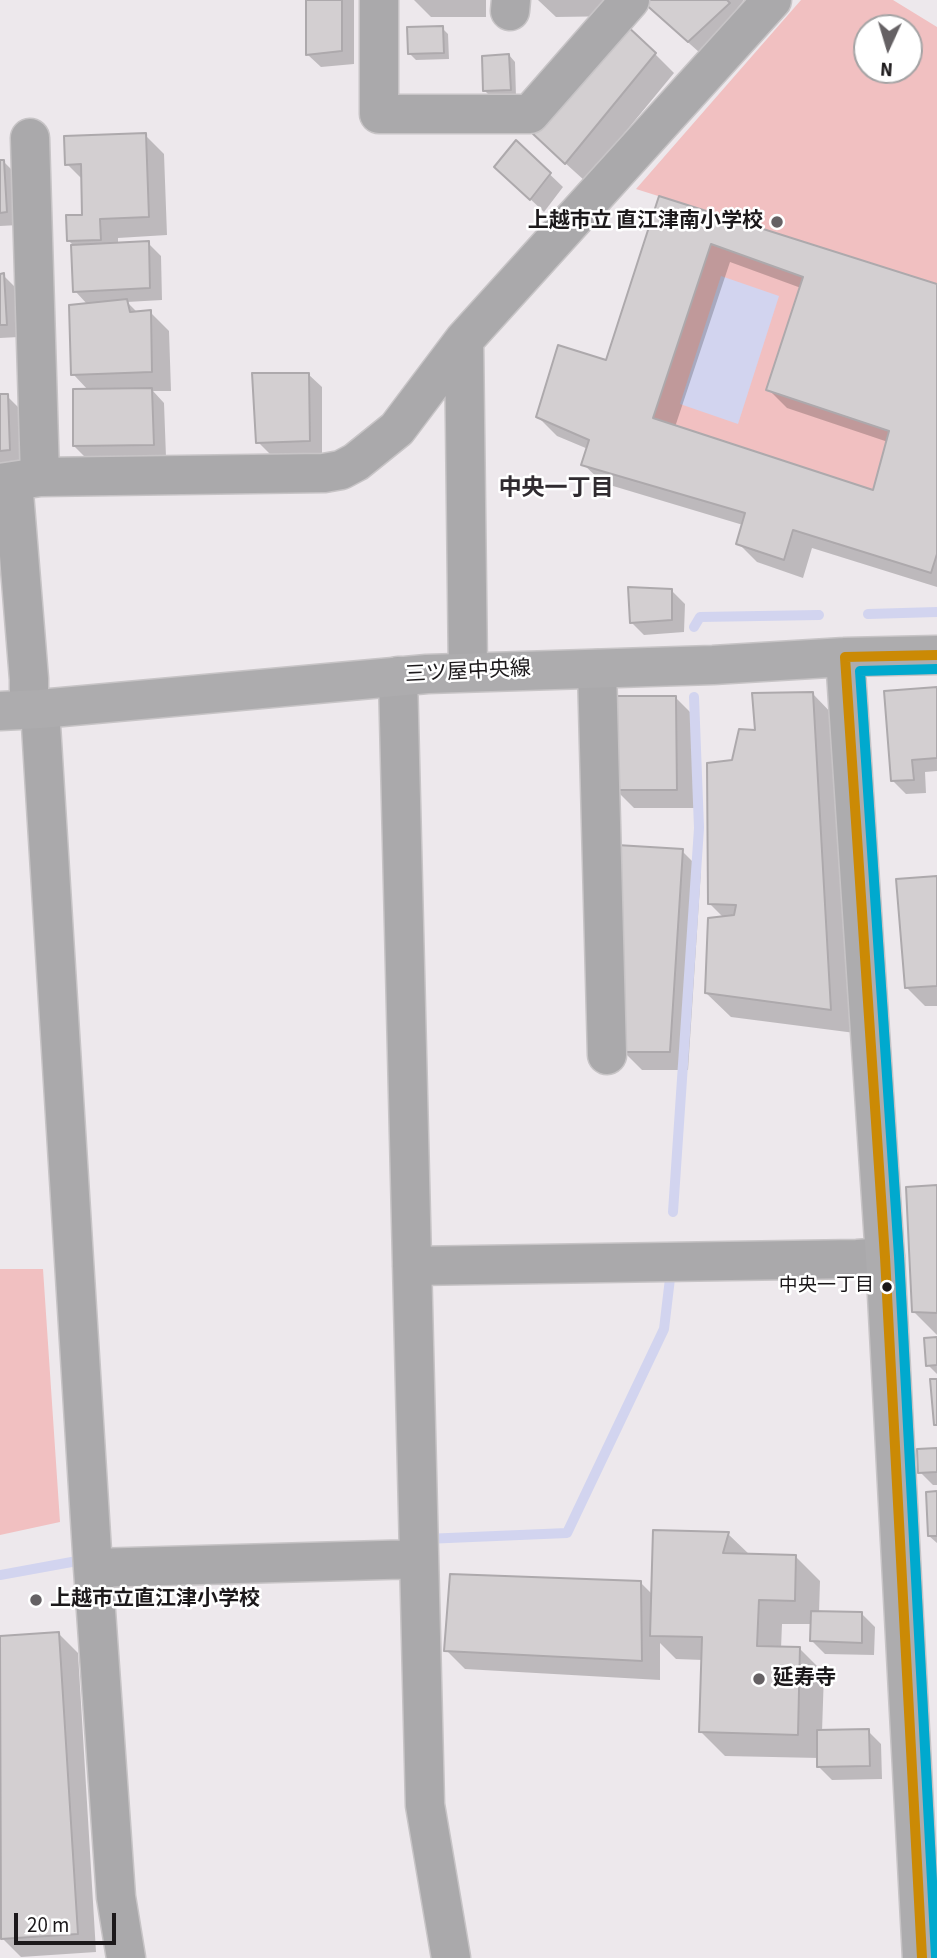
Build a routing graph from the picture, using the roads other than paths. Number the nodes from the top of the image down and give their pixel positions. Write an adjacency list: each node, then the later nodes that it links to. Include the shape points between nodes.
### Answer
1 (379, 0): 2 (street, via 379,114 530,114)
2 (630, 0)
3 (772, 0): 6 (street)
4 (30, 138): 5 (street)
5 (17, 236): 7 (street)
6 (464, 340): 7 (street, via 397,429 341,470); 11 (street)
7 (18, 480): 13 (street, via 29,679)
8 (937, 655): 9 (main road, 三ツ屋中央線)
9 (845, 657): 10 (main road, 三ツ屋中央線); 15 (main road)
10 (597, 669): 11 (main road, 三ツ屋中央線); 14 (street)
11 (468, 672): 12 (main road, 三ツ屋中央線)
12 (398, 677): 13 (main road, 三ツ屋中央線); 16 (street)
13 (23, 710): 18 (street)
14 (607, 1055)
15 (885, 1257): 16 (street); 21 (main road)
16 (412, 1266): 17 (street)
17 (419, 1559): 18 (street); 20 (street, via 425,1805)
18 (93, 1568): 19 (street, via 116,1897)
19 (126, 1958)
20 (451, 1958)
21 (922, 1958)

